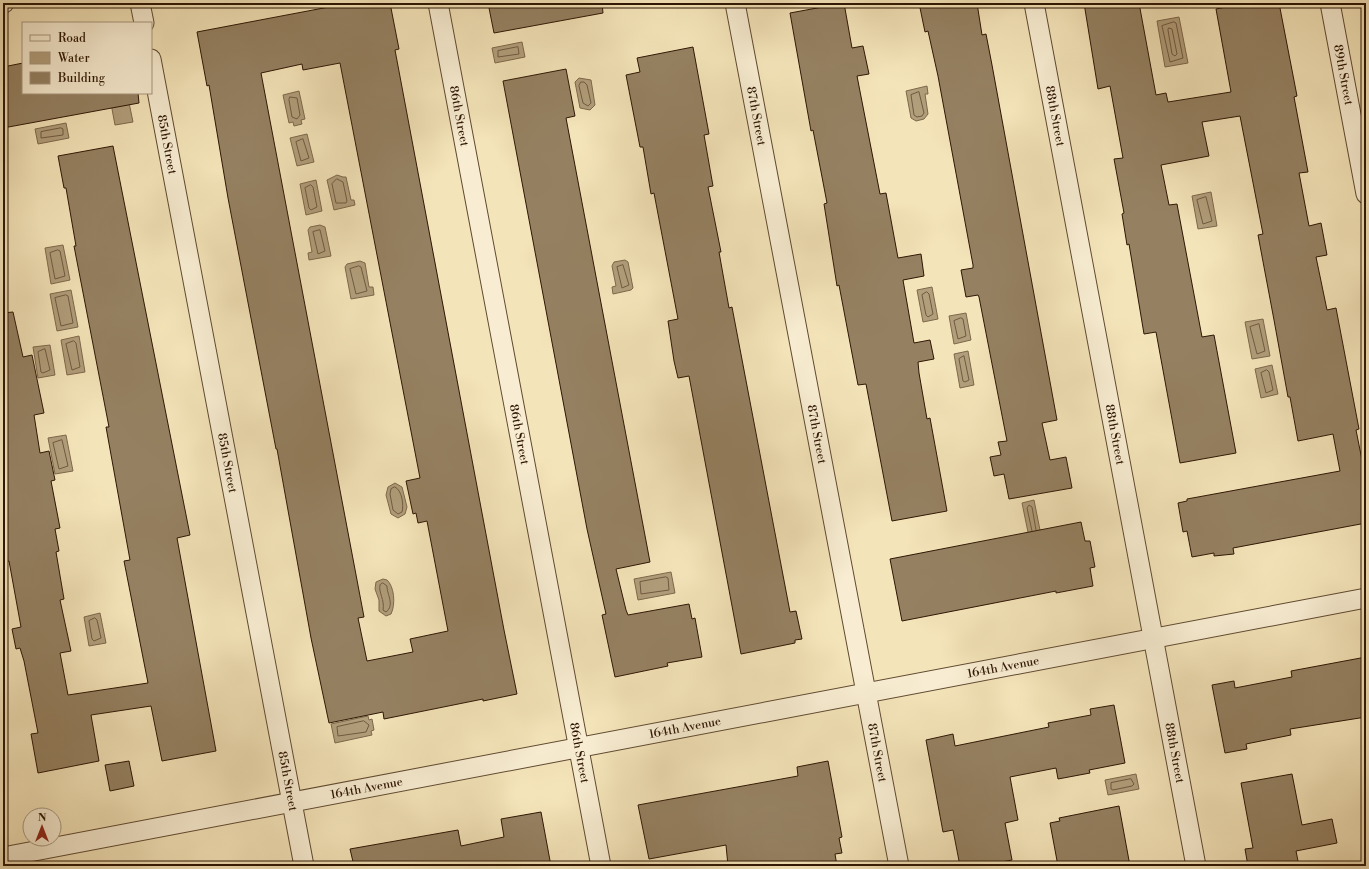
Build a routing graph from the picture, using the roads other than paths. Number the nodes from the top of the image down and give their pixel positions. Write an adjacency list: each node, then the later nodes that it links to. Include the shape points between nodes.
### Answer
1 (140, 3): 6 (street)
2 (438, 3): 12 (street, 86th Street)
3 (735, 3): 11 (street, 87th Street)
4 (1034, 3): 10 (street, 88th Street)
5 (1330, 3): 8 (street, 89th Street)
6 (144, 22)
7 (152, 64): 13 (street, 85th Street)
8 (1366, 194)
9 (1366, 598): 10 (street, 164th Avenue)
10 (1153, 638): 11 (street, 164th Avenue); 18 (street, 88th Street)
11 (866, 693): 12 (street, 164th Avenue); 17 (street, 87th Street)
12 (578, 747): 13 (street, 164th Avenue); 16 (street, 86th Street)
13 (292, 802): 14 (street, 164th Avenue); 15 (street, 85th Street)
14 (3, 856)
15 (304, 866)
16 (601, 866)
17 (898, 866)
18 (1196, 866)

